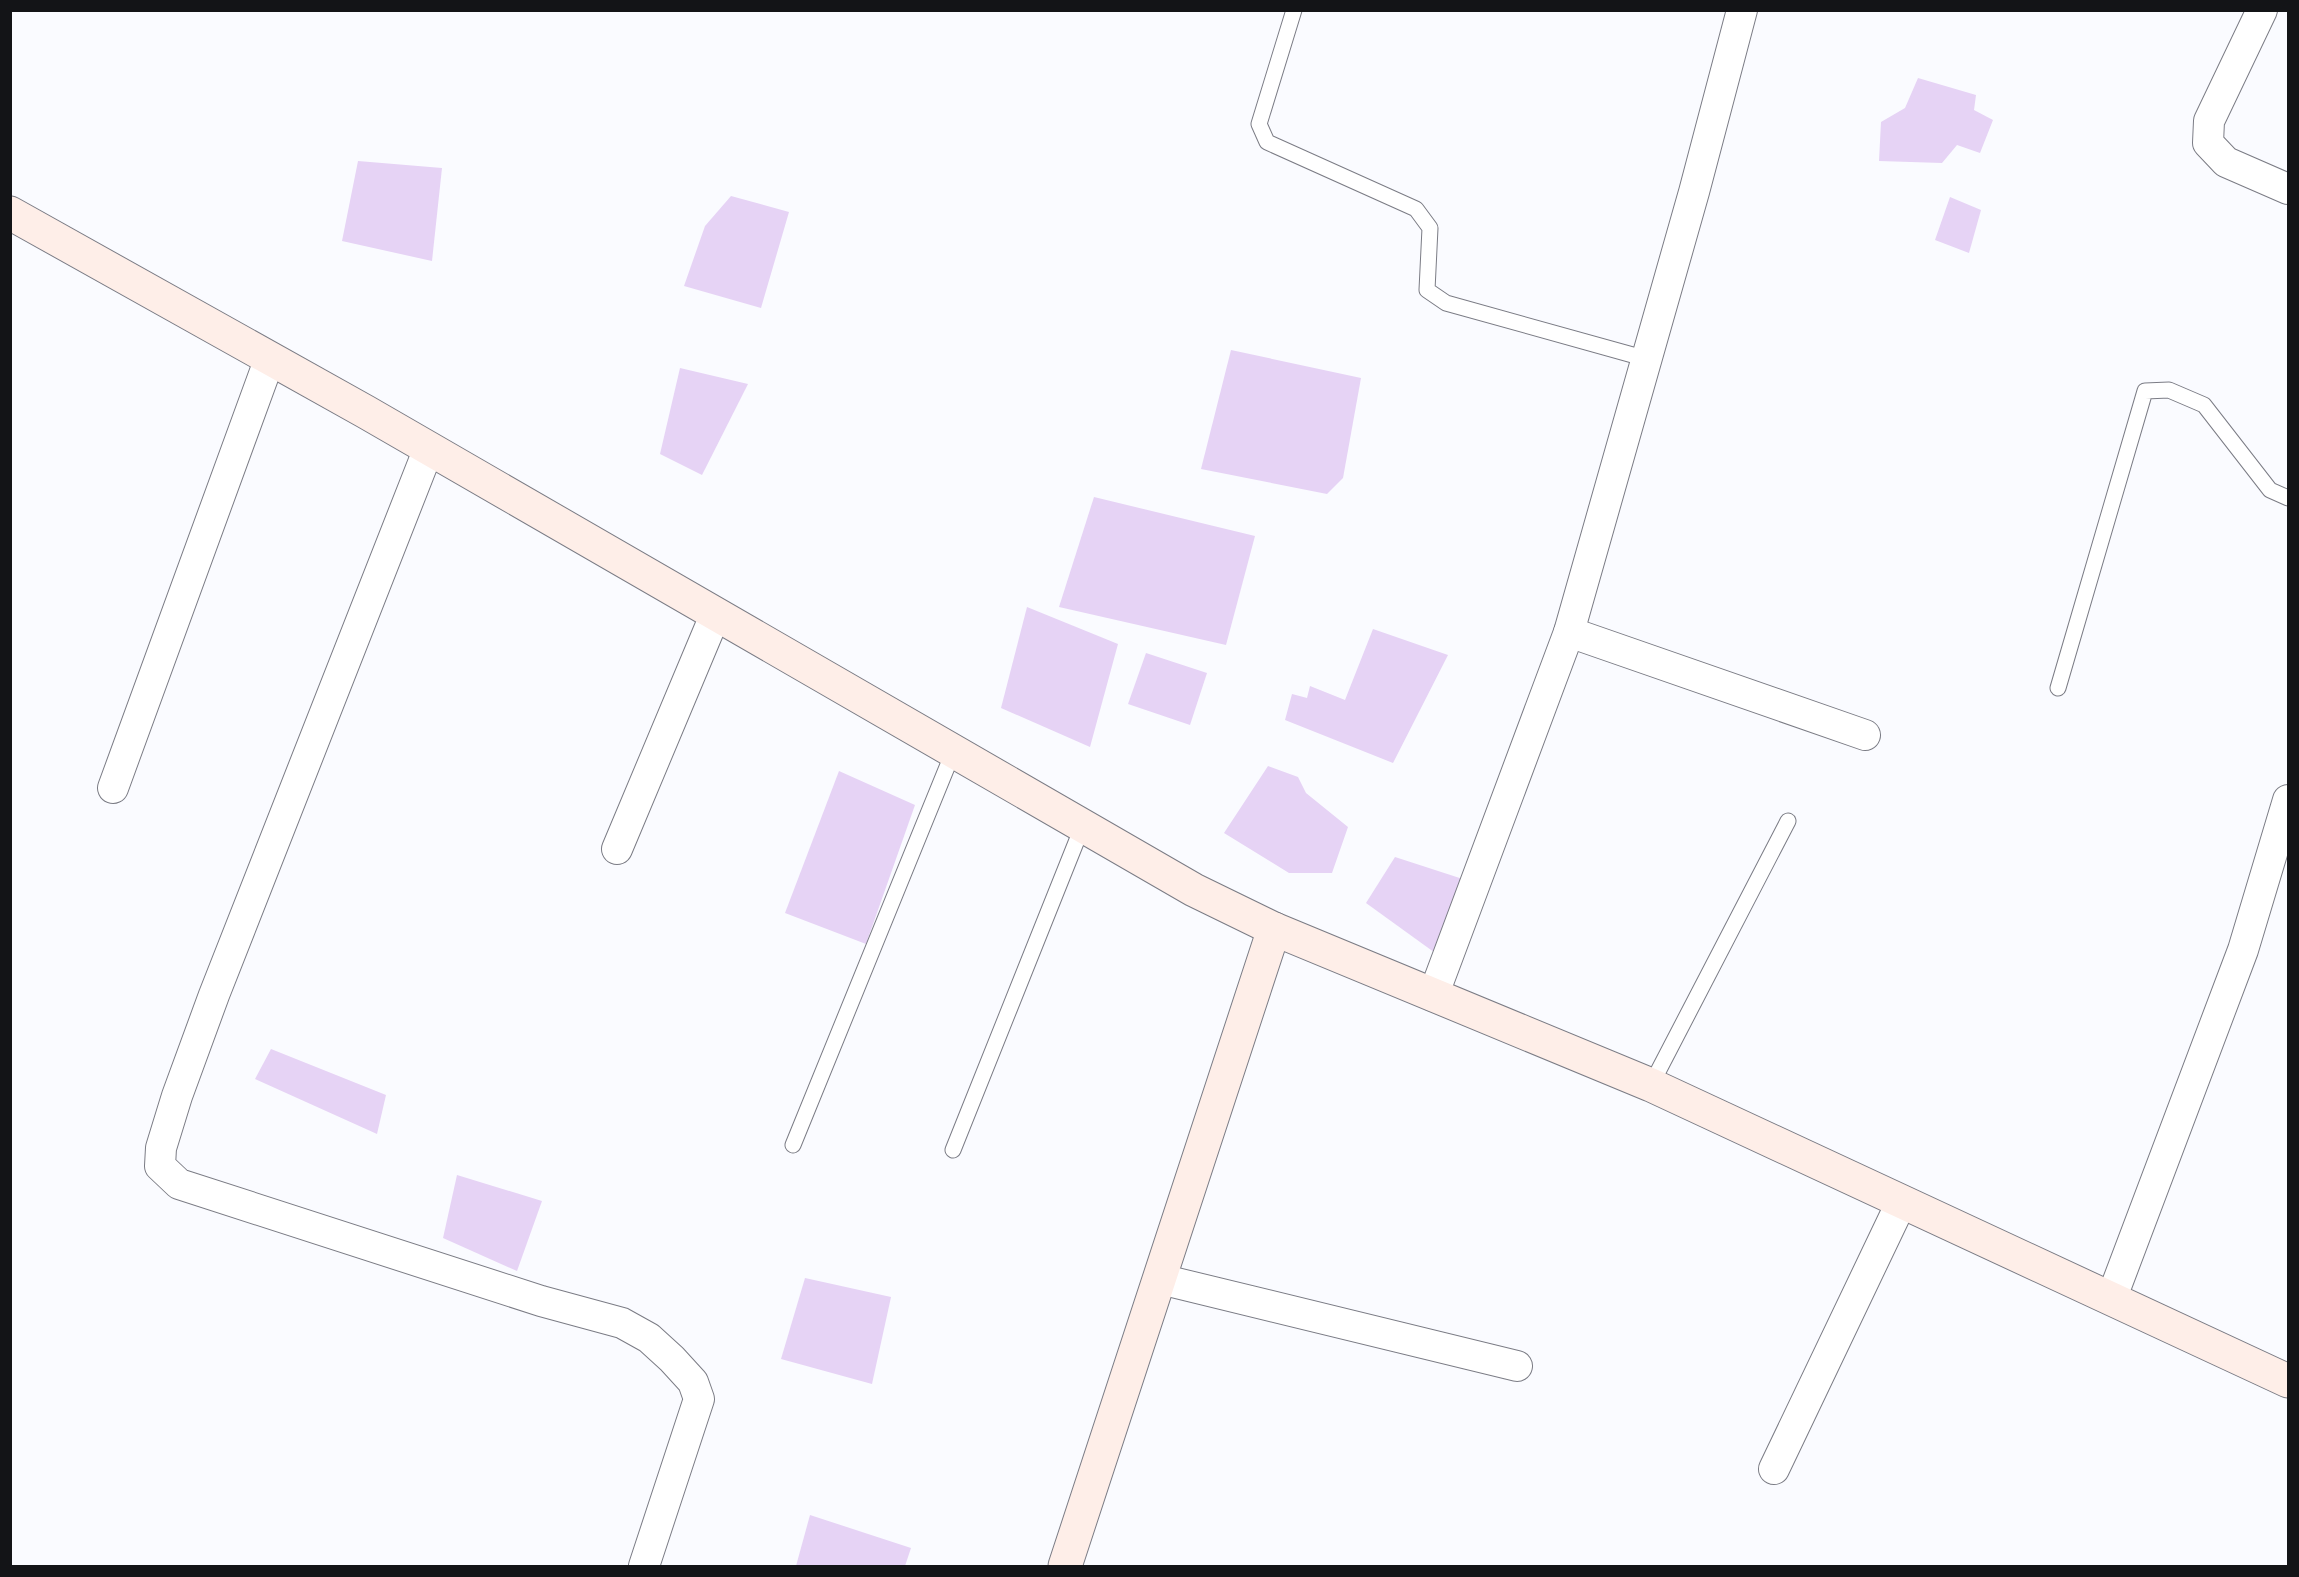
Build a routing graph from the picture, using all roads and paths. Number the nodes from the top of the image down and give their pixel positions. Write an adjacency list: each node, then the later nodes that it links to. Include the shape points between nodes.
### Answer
1 (1294, 10): 7 (lane, via 1259,124 1267,142 1416,209 1430,228 1427,290 1446,303)
2 (1742, 10): 7 (street)
3 (2262, 10): 4 (street, via 2209,121 2208,143 2226,162)
4 (2289, 189)
5 (10, 213): 6 (street)
6 (270, 358): 8 (street); 15 (street)
7 (1647, 359): 11 (street)
8 (429, 448): 10 (street); 31 (street, via 185,1074 160,1148 160,1166 179,1184 541,1301 622,1323 649,1338 693,1382 699,1399)
9 (2289, 498): 12 (lane, via 2270,490 2204,405 2169,390 2145,391)
10 (716, 614): 14 (street); 19 (street)
11 (1569, 632): 13 (street); 21 (street)
12 (2058, 688)
13 (1865, 735)
14 (954, 750): 18 (street); 23 (lane)
15 (113, 788)
16 (2289, 800): 27 (street, via 2243,950)
17 (1788, 821): 22 (lane)
18 (1083, 825): 20 (street, via 1194,890); 24 (lane)
19 (616, 849)
20 (1274, 929): 21 (street); 26 (street)
21 (1433, 996): 22 (street)
22 (1651, 1084): 25 (street)
23 (793, 1145)
24 (953, 1150)
25 (1902, 1201): 27 (street); 30 (street)
26 (1160, 1279): 28 (street); 32 (street)
27 (2112, 1297): 29 (street)
28 (1517, 1365)
29 (2289, 1381)
30 (1774, 1469)
31 (644, 1566)
32 (1065, 1566)

